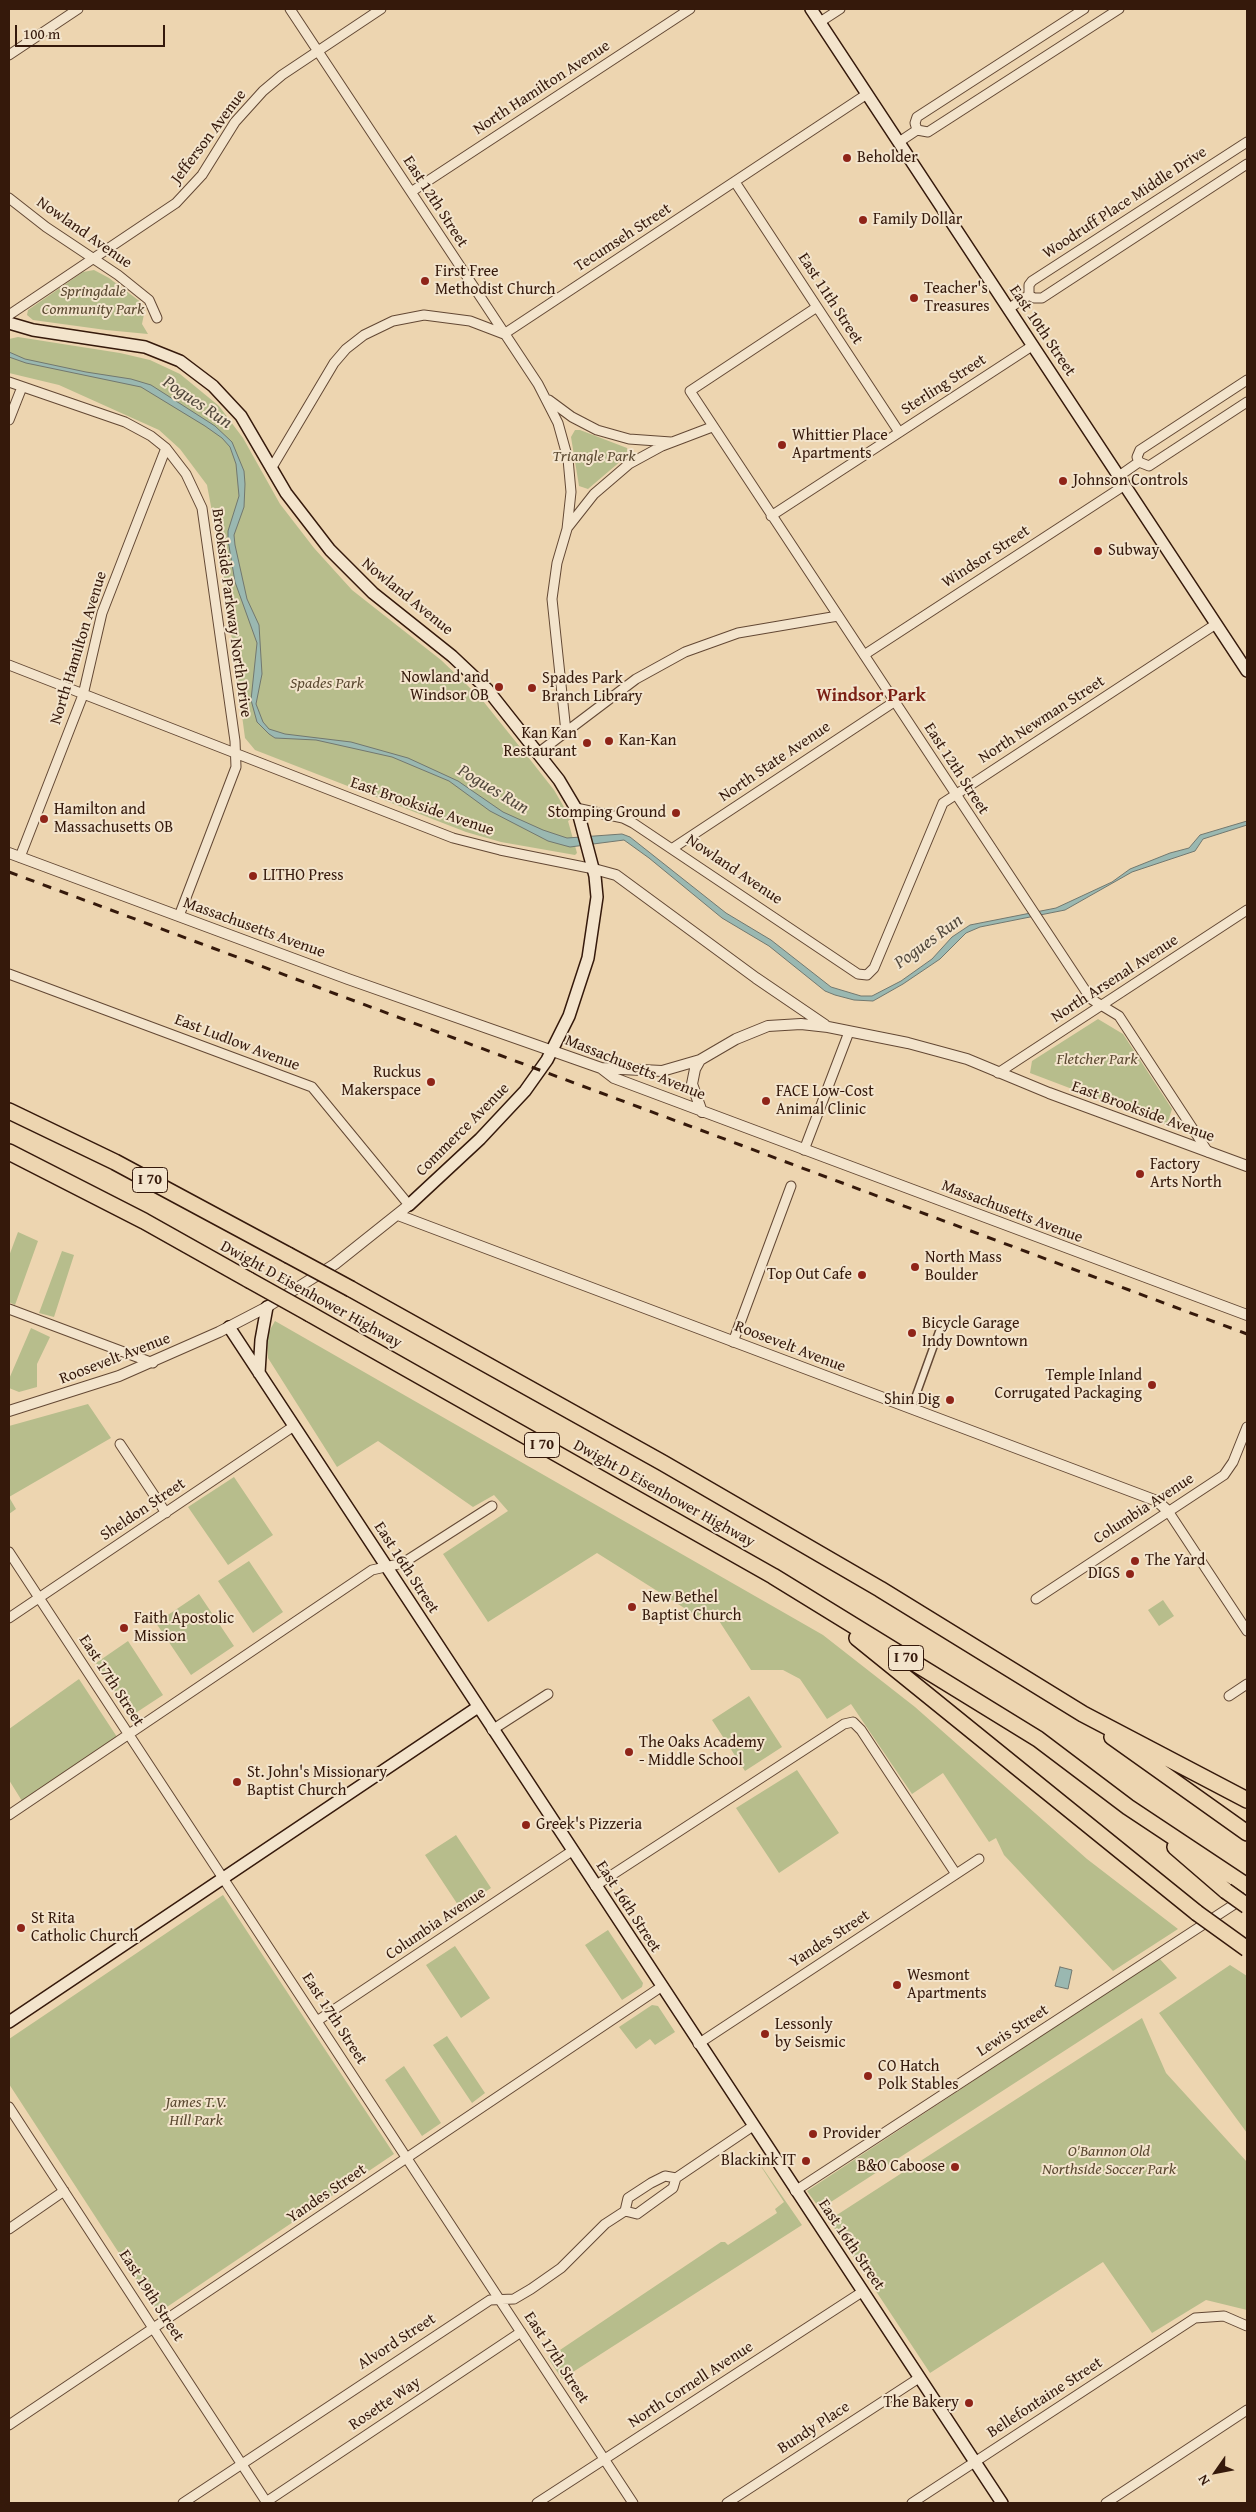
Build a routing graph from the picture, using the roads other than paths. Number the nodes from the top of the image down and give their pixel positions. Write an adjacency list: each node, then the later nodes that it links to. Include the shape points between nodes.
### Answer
1 (78, 9): 11 (street)
2 (290, 9): 10 (street, East 12th Street)
3 (381, 9): 10 (street, Jefferson Avenue)
4 (690, 9): 18 (street, North Hamilton Avenue)
5 (810, 9): 9 (main road, East 10th Street)
6 (840, 9): 9 (street)
7 (1084, 9): 13 (street, via 917,117)
8 (1119, 9): 13 (street, via 928,132)
9 (820, 22): 12 (main road, East 10th Street)
10 (318, 51): 18 (street, East 12th Street); 20 (street, Jefferson Avenue, via 252,101 202,175 179,200)
11 (9, 55)
12 (867, 94): 14 (main road, East 10th Street); 17 (street, Tecumseh Street)
13 (917, 130): 14 (street)
14 (899, 142): 23 (main road, East 10th Street)
15 (1247, 142): 21 (street, Woodruff Place Middle Drive, via 1032,281 1028,285)
16 (1247, 164): 21 (street, Woodruff Place Middle Drive, via 1042,298)
17 (735, 182): 22 (street, East 11th Street); 27 (street, Tecumseh Street)
18 (410, 192): 27 (street, East 12th Street)
19 (9, 198): 20 (street, Nowland Avenue)
20 (94, 259): 24 (street, Jefferson Avenue); 25 (street, Nowland Avenue, via 149,300)
21 (1029, 294): 23 (street, Woodruff Place Middle Drive)
22 (817, 307): 35 (street, East 12th Street, via 690,391); 36 (street, East 11th Street)
23 (1008, 308): 28 (main road, East 10th Street)
24 (9, 315)
25 (157, 318)
26 (9, 323): 40 (main road, Nowland Avenue, via 33,330 127,343 153,350 187,366 230,402 246,423)
27 (504, 334): 32 (street, East 12th Street); 40 (street, via 470,320 434,316 406,317 376,327 340,356)
28 (1032, 346): 36 (street, Sterling Street); 41 (main road, East 10th Street)
29 (1247, 380): 39 (street, via 1140,450)
30 (9, 382): 31 (street, Brookside Parkway North Drive)
31 (22, 387): 34 (street); 38 (street, Brookside Parkway North Drive, via 125,422)
32 (546, 398): 37 (street, via 596,430 629,439); 43 (street, East 12th Street, via 560,428 568,464 570,497)
33 (1247, 402): 39 (street, via 1149,466)
34 (9, 420)
35 (712, 427): 37 (street); 42 (street, East 12th Street)
36 (899, 432): 42 (street, Sterling Street)
37 (671, 442): 43 (street, via 618,472 591,497)
38 (166, 448): 49 (street, North Hamilton Avenue, via 102,613); 52 (street, Brookside Parkway North Drive, via 193,486 204,517)
39 (1139, 462): 41 (street, Windsor Street)
40 (271, 469): 53 (main road, Nowland Avenue, via 294,506 351,574 462,664 487,689)
41 (1122, 480): 45 (main road, East 10th Street); 46 (street, Windsor Street)
42 (771, 516): 44 (street, East 12th Street)
43 (567, 529): 51 (street, via 557,562 552,599)
44 (838, 616): 46 (street, East 12th Street); 51 (street, via 738,633 698,646 636,679)
45 (1216, 624): 48 (main road, East 10th Street); 54 (street, North Newman Street)
46 (864, 655): 50 (street, East 12th Street)
47 (9, 665): 49 (street, East Brookside Avenue)
48 (1247, 671)
49 (83, 695): 52 (street, East Brookside Avenue); 58 (street, North Hamilton Avenue)
50 (894, 702): 54 (street, East 12th Street); 56 (street, North State Avenue)
51 (566, 732): 53 (street)
52 (237, 753): 59 (street, East Brookside Avenue, via 453,838); 61 (street, Brookside Parkway North Drive, via 236,767)
53 (538, 753): 55 (main road, Nowland Avenue)
54 (955, 796): 63 (street, North Newman Street, via 943,803 873,970); 64 (street, East 12th Street, via 1091,1000)
55 (576, 808): 56 (street, Nowland Avenue, via 623,818); 59 (main road, Nowland Avenue)
56 (673, 848): 63 (street, Nowland Avenue, via 858,974)
57 (9, 853): 58 (street, Massachusetts Avenue)
58 (20, 857): 61 (street, Massachusetts Avenue)
59 (594, 869): 65 (street, East Brookside Avenue, via 616,875); 67 (main road, Commerce Avenue, via 596,904 588,958 574,1004)
60 (1247, 910): 64 (street, North Arsenal Avenue)
61 (179, 916): 67 (street, Massachusetts Avenue)
62 (9, 974): 78 (street, East Ludlow Avenue, via 312,1087)
63 (867, 975)
64 (1101, 1006): 70 (street, North Arsenal Avenue); 75 (street, East 12th Street, via 1118,1016)
65 (828, 1027): 66 (street, East Brookside Avenue); 68 (street, East Brookside Avenue, via 801,1024 768,1026 736,1039)
66 (849, 1032): 70 (street, East Brookside Avenue, via 947,1053); 73 (street)
67 (552, 1050): 69 (street, Massachusetts Avenue); 78 (main road, Commerce Avenue, via 533,1080 500,1117)
68 (700, 1060): 69 (street, East Brookside Avenue, via 662,1071); 72 (street, via 692,1084)
69 (601, 1068): 72 (street, Massachusetts Avenue, via 614,1078)
70 (998, 1073): 75 (street, East Brookside Avenue)
71 (9, 1111): 107 (highway, Dwight D Eisenhower Highway / I 70, bridge, via 108,1158 288,1254 663,1463 880,1589)
72 (702, 1112): 73 (street, Massachusetts Avenue)
73 (804, 1150): 82 (street, Massachusetts Avenue)
74 (9, 1152): 99 (highway, Dwight D Eisenhower Highway / I 70, bridge, via 249,1280)
75 (1208, 1152): 76 (street, East Brookside Avenue)
76 (1247, 1166)
77 (791, 1186): 85 (street)
78 (409, 1205): 79 (street, Commerce Avenue)
79 (398, 1215): 80 (street, Commerce Avenue, via 334,1264); 85 (street, Roosevelt Avenue)
80 (267, 1307): 84 (street, Commerce Avenue); 87 (main road)
81 (9, 1309): 86 (street)
82 (1247, 1315)
83 (941, 1326): 88 (street)
84 (229, 1327): 86 (street, Roosevelt Avenue); 87 (main road, East 16th Street)
85 (733, 1342): 88 (street, Roosevelt Avenue)
86 (153, 1363): 89 (street, Roosevelt Avenue, via 83,1389)
87 (259, 1373): 90 (main road, East 16th Street)
88 (911, 1409): 95 (street, Roosevelt Avenue, via 1160,1502)
89 (9, 1411)
90 (294, 1426): 96 (street, Sheldon Street); 98 (main road, East 16th Street)
91 (1247, 1427): 92 (street, Columbia Avenue)
92 (1245, 1437): 95 (street, Columbia Avenue, via 1225,1473)
93 (120, 1444): 96 (street)
94 (492, 1506): 98 (street, via 403,1563)
95 (1168, 1511): 101 (street, Columbia Avenue); 103 (street)
96 (166, 1513): 100 (street, Sheldon Street)
97 (9, 1552): 100 (street, East 17th Street)
98 (387, 1568): 108 (main road, East 16th Street); 110 (street, via 372,1570)
99 (774, 1576): 112 (highway, Dwight D Eisenhower Highway / I 70, via 1038,1740); 123 (highway, bridge, via 864,1642 1197,1913)
100 (39, 1598): 102 (street, Sheldon Street); 110 (street, East 17th Street)
101 (1036, 1599)
102 (9, 1618)
103 (1247, 1631)
104 (1247, 1684): 106 (street)
105 (548, 1694): 109 (street)
106 (1229, 1696)
107 (1066, 1704): 111 (highway, I 70); 114 (highway)
108 (478, 1707): 109 (main road, East 16th Street); 118 (main road)
109 (492, 1730): 115 (main road, East 16th Street)
110 (128, 1734): 113 (street); 118 (street, East 17th Street)
111 (1247, 1800)
112 (1128, 1807): 119 (highway, I 70); 122 (highway, bridge)
113 (9, 1815)
114 (1247, 1833)
115 (572, 1850): 120 (main road, East 16th Street); 125 (street, Columbia Avenue)
116 (979, 1859): 117 (street, Yandes Street)
117 (956, 1874): 120 (street, via 853,1722 844,1724); 127 (street, Yandes Street)
118 (223, 1878): 125 (street, East 17th Street); 126 (main road)
119 (1243, 1883)
120 (595, 1886): 124 (main road, East 16th Street)
121 (1247, 1896): 133 (street, Lewis Street)
122 (1247, 1906)
123 (1247, 1949)
124 (661, 1987): 127 (main road, East 16th Street); 130 (street, Yandes Street)
125 (317, 2021): 130 (street, East 17th Street)
126 (9, 2022)
127 (698, 2044): 129 (main road, East 16th Street)
128 (9, 2107): 132 (street, East 19th Street)
129 (753, 2126): 131 (street, Alvord Street); 133 (main road, East 16th Street)
130 (407, 2158): 137 (street, East 17th Street); 139 (street, Yandes Street)
131 (676, 2178): 134 (street, Alvord Street, via 674,2188 637,2214); 134 (street, Alvord Street, via 665,2176 651,2182 628,2198)
132 (64, 2191): 135 (street); 139 (street, East 19th Street)
133 (795, 2191): 136 (main road, East 16th Street)
134 (625, 2212): 137 (street, Alvord Street, via 605,2224 549,2277 514,2299)
135 (9, 2229)
136 (862, 2292): 141 (main road, East 16th Street); 144 (street, North Cornell Avenue)
137 (499, 2299): 140 (street, East 17th Street); 146 (street, Alvord Street, via 490,2300)
138 (1247, 2326): 145 (street, Bellefontaine Street, via 1220,2316 1195,2318)
139 (154, 2327): 143 (street, Yandes Street); 146 (street, East 19th Street)
140 (521, 2332): 144 (street, East 17th Street); 148 (street, Rosette Way)
141 (919, 2378): 145 (main road, East 16th Street); 151 (street, Bundy Place)
142 (1247, 2410): 154 (street)
143 (9, 2425)
144 (604, 2460): 149 (street, North Cornell Avenue); 150 (street, East 17th Street)
145 (975, 2462): 152 (street, Bellefontaine Street); 153 (main road, East 16th Street)
146 (242, 2464): 147 (street, Alvord Street); 148 (street, East 19th Street)
147 (183, 2503)
148 (267, 2503)
149 (537, 2503)
150 (633, 2503)
151 (727, 2503)
152 (912, 2503)
153 (1002, 2503)
154 (1106, 2503)

